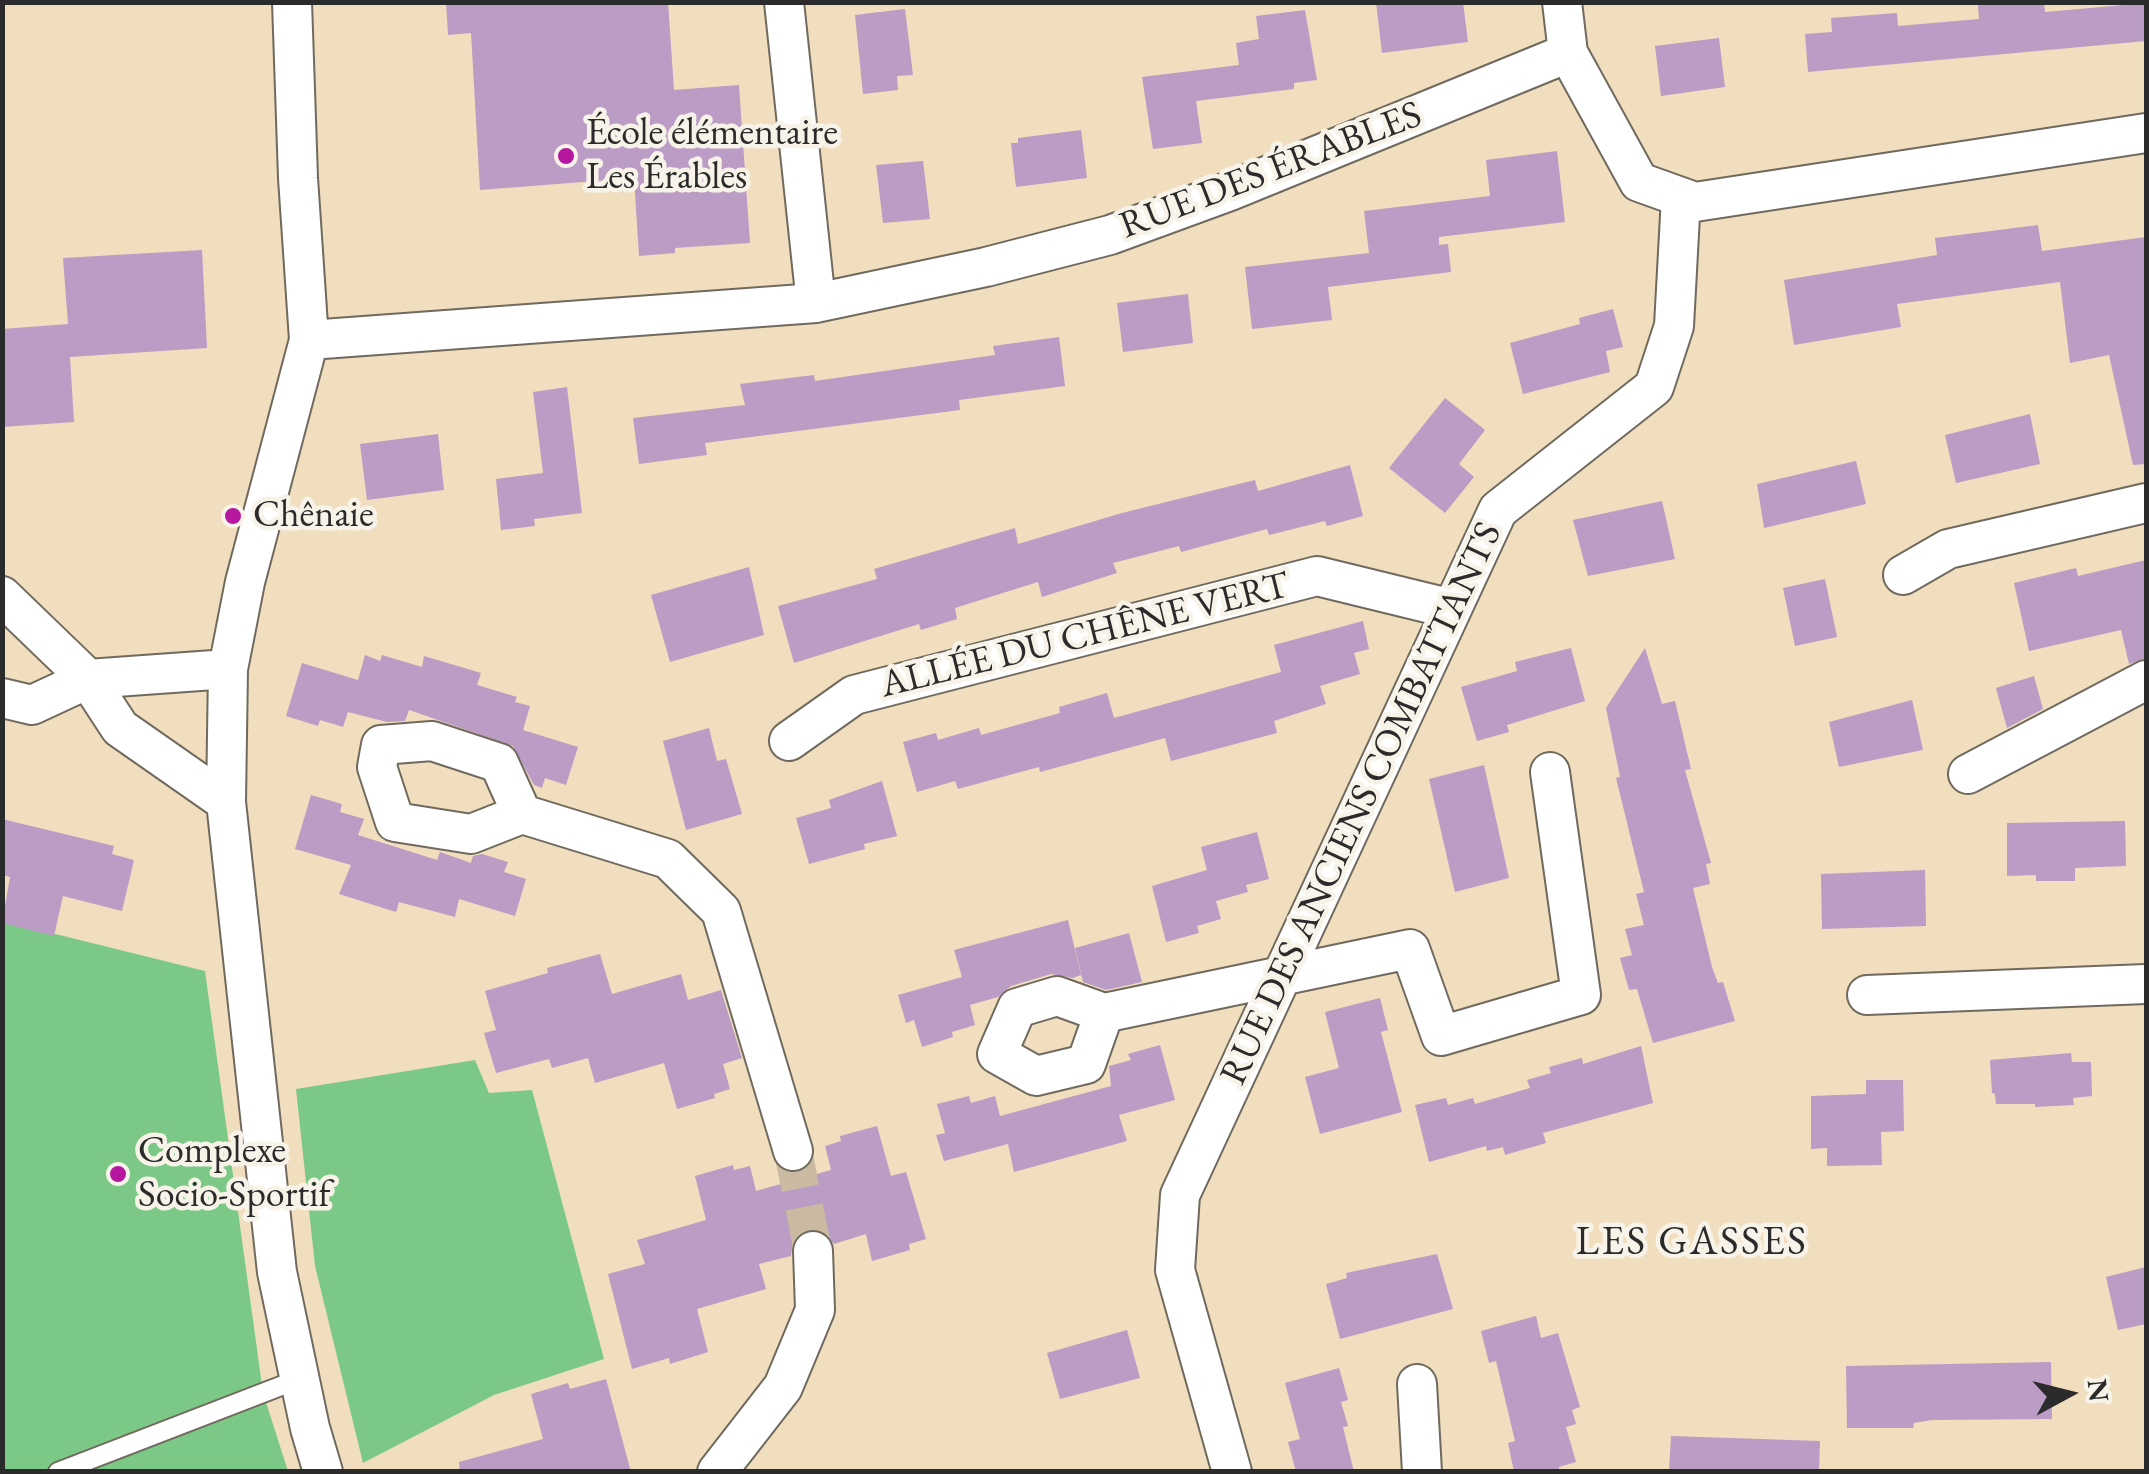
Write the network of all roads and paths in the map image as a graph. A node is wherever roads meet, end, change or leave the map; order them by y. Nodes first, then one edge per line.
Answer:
1 (292, 2) edge
2 (784, 2) edge
3 (1562, 2) edge
4 (1568, 53) junction
5 (2146, 132) edge
6 (1681, 197) junction
7 (816, 302) junction
8 (309, 340) junction
9 (2146, 503) edge
10 (1904, 575) dead end
11 (2, 596) edge
12 (1452, 609) junction
13 (228, 669) junction
14 (88, 678) junction
15 (2146, 680) edge
16 (2, 698) edge
17 (789, 741) dead end
18 (1550, 772) dead end
19 (1968, 774) dead end
20 (226, 802) junction
21 (522, 814) dead end
22 (1280, 978) junction
23 (2146, 984) edge
24 (1867, 994) dead end
25 (1104, 1013) dead end
26 (793, 1151) tunnel mouth
27 (814, 1251) tunnel mouth
28 (300, 1379) junction
29 (1417, 1384) dead end
30 (58, 1472) edge
31 (323, 1472) edge
32 (716, 1472) edge
33 (1232, 1472) edge
34 (1422, 1472) edge

1 - 8 street
2 - 7 street
3 - 4 street
4 - 6 street
4 - 7 street, RUE DES ÉRABLES
5 - 6 street
6 - 12 street, RUE DES ANCIENS COMBATTANTS
7 - 8 street, RUE DES ÉRABLES
8 - 13 street
9 - 10 street
11 - 14 street
12 - 17 street, ALLÉE DU CHÊNE VERT
12 - 22 street, RUE DES ANCIENS COMBATTANTS
13 - 14 street
13 - 20 street
14 - 16 street
14 - 20 street
15 - 19 street
18 - 22 street
20 - 28 street
21 - 26 street
22 - 25 street
22 - 33 street, RUE DES ANCIENS COMBATTANTS
23 - 24 street
27 - 32 street
28 - 30 lane
28 - 31 street
29 - 34 street

